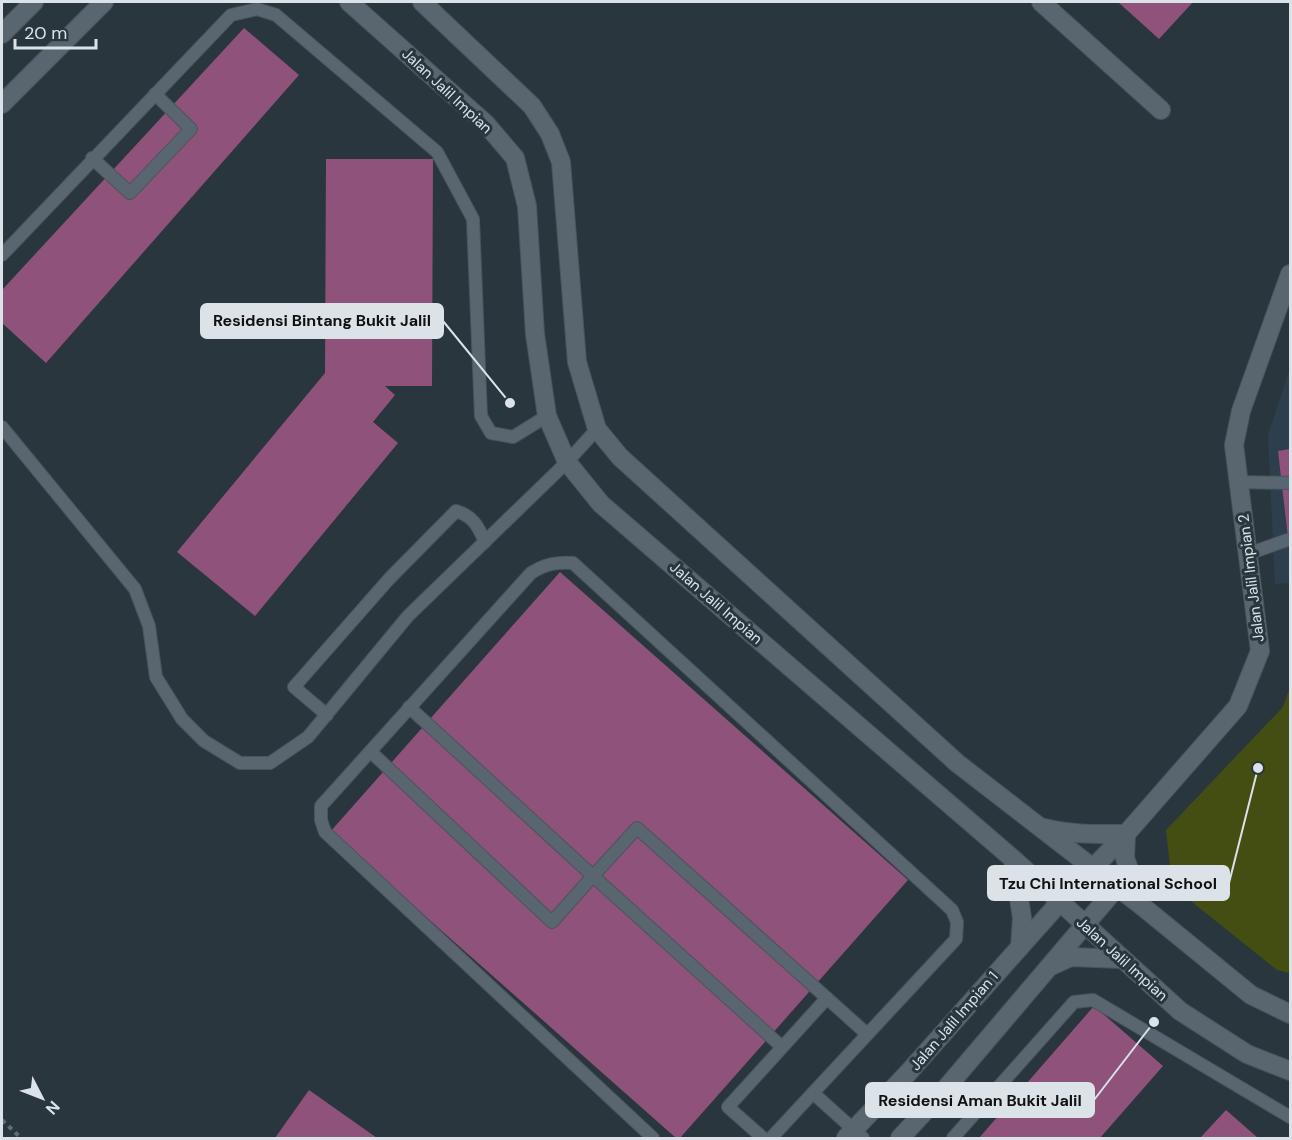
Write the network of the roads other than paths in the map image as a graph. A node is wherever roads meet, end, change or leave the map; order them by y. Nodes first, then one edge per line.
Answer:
1 (34, 2) edge
2 (104, 2) edge
3 (349, 2) edge
4 (423, 2) edge
5 (1041, 2) edge
6 (2, 34) edge
7 (155, 93) junction
8 (2, 104) edge
9 (1161, 110) dead end
10 (92, 159) junction
11 (2, 255) edge
12 (1290, 274) edge
13 (547, 416) junction
14 (2, 427) edge
15 (597, 429) junction
16 (567, 462) junction
17 (1239, 482) junction
18 (1290, 483) edge
19 (1290, 539) edge
20 (485, 542) junction
21 (1248, 554) junction
22 (409, 707) junction
23 (327, 715) junction
24 (371, 752) junction
25 (1040, 826) junction
26 (1126, 834) junction
27 (1013, 859) junction
28 (1093, 868) junction
29 (593, 876) junction
30 (1117, 887) junction
31 (1060, 902) junction
32 (1142, 906) junction
33 (1084, 924) junction
34 (1020, 946) junction
35 (1122, 959) junction
36 (1051, 966) junction
37 (827, 998) junction
38 (1290, 1014) edge
39 (867, 1034) junction
40 (782, 1047) junction
41 (1290, 1071) edge
42 (813, 1093) junction
43 (1290, 1117) edge
44 (854, 1136) edge
45 (653, 1138) edge
46 (763, 1138) edge
47 (771, 1138) edge
48 (900, 1138) edge
49 (953, 1138) edge

1 - 6 street
2 - 8 street
3 - 13 street, Jalan Jalil Impian
4 - 15 street
5 - 9 street
7 - 10 lane
7 - 10 lane
7 - 13 lane
10 - 11 lane
12 - 17 street, Jalan Jalil Impian 2
13 - 16 street, Jalan Jalil Impian
14 - 23 lane
15 - 16 lane
15 - 25 street
16 - 20 lane
16 - 27 street, Jalan Jalil Impian
17 - 18 lane
17 - 21 street, Jalan Jalil Impian 2
19 - 21 lane
20 - 23 lane
20 - 23 lane
21 - 26 street, Jalan Jalil Impian 2
22 - 24 lane
22 - 29 lane
22 - 39 lane
24 - 29 lane
24 - 45 lane
25 - 26 street
25 - 28 street
26 - 28 street, Jalan Jalil Impian 2
26 - 32 street
27 - 31 street, Jalan Jalil Impian
27 - 34 street
28 - 30 street
28 - 31 street, Jalan Jalil Impian 2
29 - 37 lane
29 - 40 lane
30 - 32 street
30 - 33 street
31 - 33 street, Jalan Jalil Impian
31 - 34 street, Jalan Jalil Impian 1
32 - 38 street
33 - 35 street, Jalan Jalil Impian
33 - 36 street
34 - 44 street, Jalan Jalil Impian 1
35 - 36 street
35 - 41 street, Jalan Jalil Impian
36 - 48 street
37 - 39 lane
37 - 40 lane
39 - 42 lane
40 - 46 lane
42 - 44 lane
42 - 47 lane
43 - 49 lane

